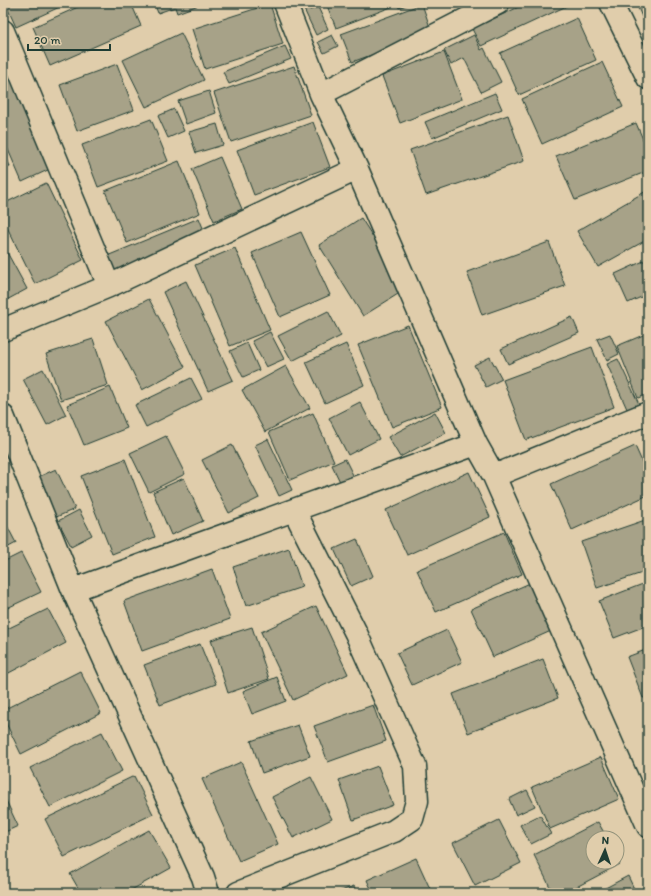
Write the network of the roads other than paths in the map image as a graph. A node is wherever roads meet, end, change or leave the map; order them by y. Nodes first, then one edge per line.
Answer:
1 (285, 3) edge
2 (498, 3) edge
3 (611, 3) edge
4 (3, 31) edge
5 (648, 78) edge
6 (321, 94) junction
7 (357, 169) junction
8 (109, 286) junction
9 (3, 330) edge
10 (648, 413) edge
11 (3, 416) edge
12 (476, 444) junction
13 (494, 476) junction
14 (294, 510) junction
15 (73, 590) junction
16 (648, 826) edge
17 (208, 893) edge
18 (238, 893) edge

1 - 6 street
2 - 6 street
3 - 5 street
4 - 8 street
6 - 7 street
7 - 8 street
7 - 12 street
8 - 9 street
10 - 13 street
11 - 15 street
12 - 13 street
12 - 14 street
13 - 16 street
14 - 15 street
14 - 18 street
15 - 17 street

